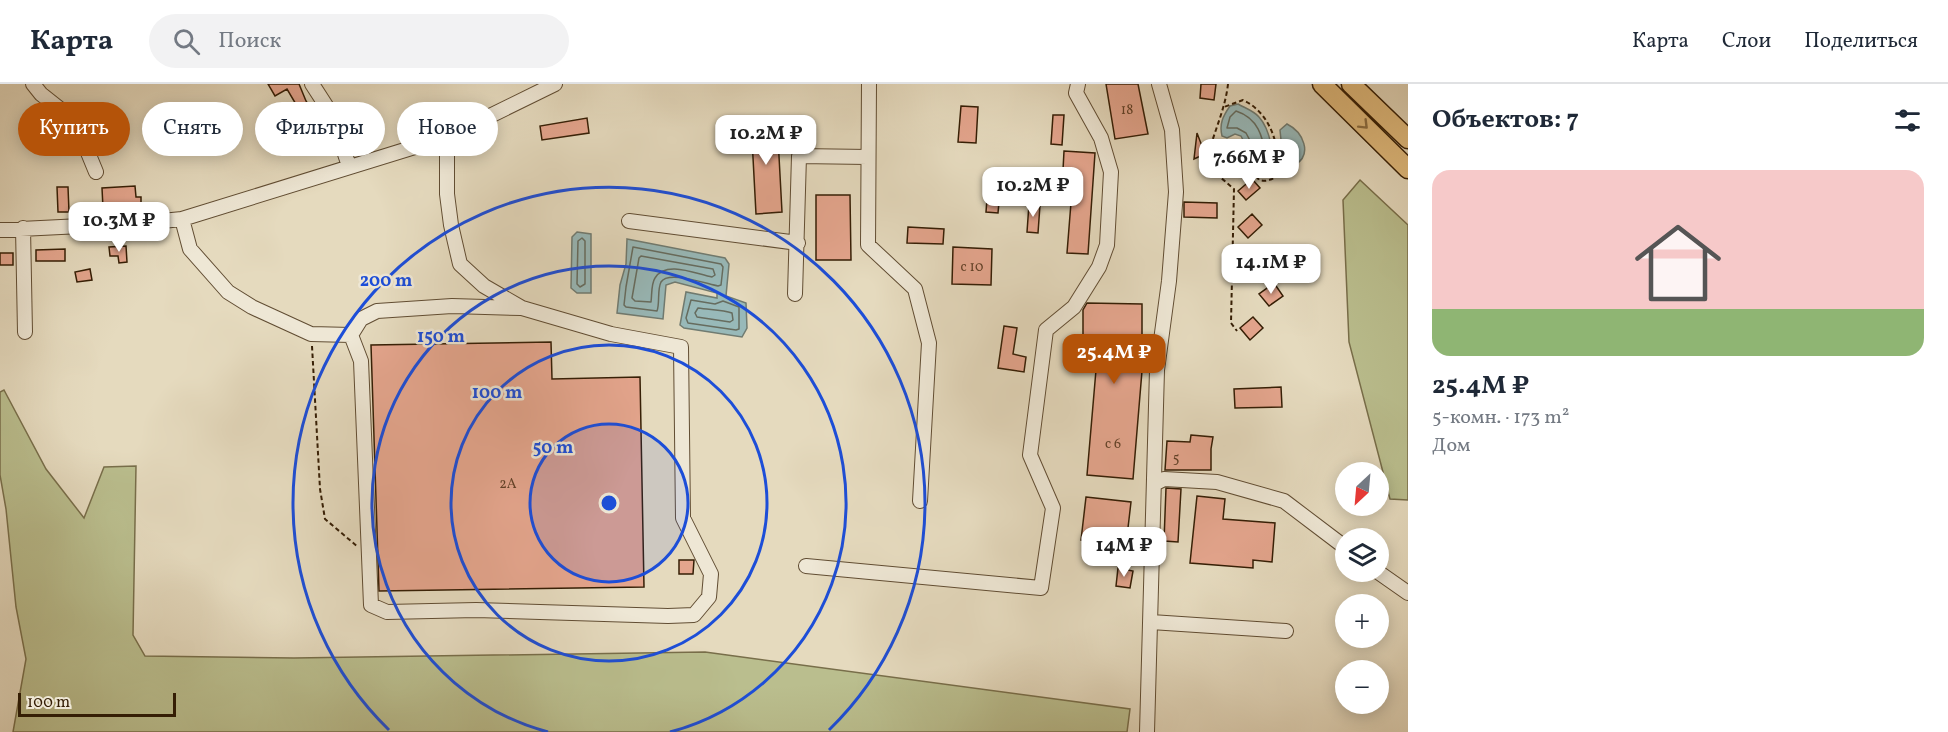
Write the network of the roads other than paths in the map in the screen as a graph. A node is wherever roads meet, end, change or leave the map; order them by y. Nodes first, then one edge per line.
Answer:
1 (33, 84) edge
2 (312, 84) edge
3 (555, 84) edge
4 (869, 84) edge
5 (1078, 84) edge
6 (1159, 84) edge
7 (1322, 84) edge
8 (1351, 84) edge
9 (498, 112) edge
10 (1408, 140) edge
11 (397, 152) edge
12 (447, 156) edge
13 (868, 157) junction
14 (349, 166) junction
15 (1408, 169) edge
16 (96, 172) dead end
17 (182, 219) junction
18 (629, 221) dead end
19 (23, 228) junction
20 (0, 230) edge
21 (798, 243) junction
22 (795, 294) dead end
23 (522, 308) junction
24 (26, 332) dead end
25 (351, 335) junction
26 (1154, 484) junction
27 (920, 501) dead end
28 (1335, 540) edge
29 (806, 566) dead end
30 (1389, 580) edge
31 (1408, 593) edge
32 (1151, 621) junction
33 (1286, 631) dead end
34 (1147, 732) edge

1 - 16 street
2 - 14 street
3 - 9 street
4 - 13 street
5 - 29 street
6 - 26 street
7 -> 15 highway
8 - 10 highway
11 - 14 street
12 - 23 street
13 - 21 street
13 - 27 street
14 - 17 street
17 - 19 street
17 - 25 street
18 - 21 street
19 - 20 street
19 - 24 street
21 - 22 street
23 - 25 street
23 - 25 street
26 - 28 street
26 - 32 street
30 - 31 street
32 - 33 street
32 - 34 street

